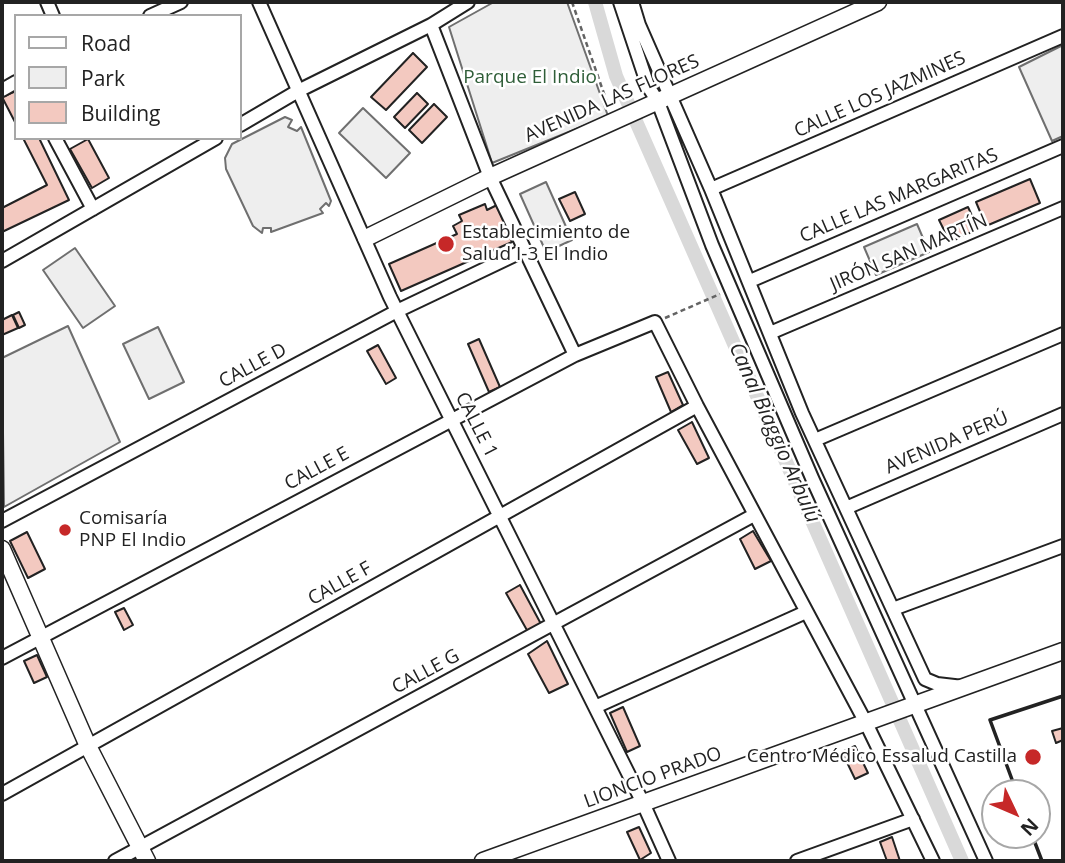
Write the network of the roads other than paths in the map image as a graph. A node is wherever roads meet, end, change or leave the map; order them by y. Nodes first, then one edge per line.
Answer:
1 (181, 2) edge
2 (259, 2) edge
3 (468, 2) edge
4 (620, 2) edge
5 (632, 2) edge
6 (878, 2) edge
7 (154, 14) edge
8 (431, 25) junction
9 (1063, 36) edge
10 (298, 91) junction
11 (659, 101) junction
12 (242, 124) edge
13 (56, 140) edge
14 (213, 140) edge
15 (1063, 146) edge
16 (490, 177) junction
17 (711, 189) junction
18 (1063, 208) edge
19 (93, 209) junction
20 (366, 238) junction
21 (525, 250) junction
22 (2, 261) edge
23 (750, 281) junction
24 (397, 311) junction
25 (771, 333) junction
26 (1063, 334) edge
27 (575, 355) junction
28 (697, 406) junction
29 (1063, 414) edge
30 (451, 419) junction
31 (815, 440) junction
32 (846, 508) junction
33 (754, 515) junction
34 (500, 517) junction
35 (2, 521) edge
36 (1063, 546) edge
37 (2, 549) edge
38 (893, 609) junction
39 (806, 612) junction
40 (554, 625) junction
41 (40, 638) junction
42 (1063, 651) edge
43 (2, 658) edge
44 (964, 687) junction
45 (595, 707) junction
46 (910, 707) junction
47 (870, 722) junction
48 (88, 746) junction
49 (2, 794) edge
50 (643, 803) junction
51 (913, 819) junction
52 (144, 854) edge
53 (115, 861) edge
54 (483, 861) edge
55 (669, 861) edge
56 (797, 861) edge
57 (933, 861) edge
58 (986, 861) edge

1 - 7 street
2 - 10 street, CALLE 1
3 - 8 street
4 - 11 street
5 - 11 street
6 - 11 street, AVENIDA LAS FLORES
8 - 10 street
8 - 16 street
9 - 17 street, CALLE LOS JAZMINES
10 - 12 street
10 - 20 street, CALLE 1
11 - 16 street, AVENIDA LAS FLORES
11 - 17 street
11 - 46 street
13 - 19 street
14 - 19 street
15 - 23 street, CALLE LAS MARGARITAS
16 - 20 street, AVENIDA LAS FLORES
16 - 21 street
17 - 23 street
18 - 25 street, JIRÓN SAN MARTÍN
19 - 22 street
20 - 24 street, CALLE 1
21 - 24 street, CALLE D
21 - 27 street
23 - 25 street
24 - 30 street, CALLE 1
24 - 35 street, CALLE D
25 - 31 street
26 - 31 street
27 - 28 street, CALLE E
27 - 30 street, CALLE E
28 - 33 street
28 - 34 street, CALLE F
29 - 32 street, AVENIDA PERÚ
30 - 34 street, CALLE 1
30 - 41 street, CALLE E
31 - 32 street
32 - 38 street
33 - 39 street
33 - 40 street, CALLE G
34 - 40 street, CALLE 1
34 - 48 street, CALLE F
36 - 38 street
37 - 41 street
38 - 44 street
39 - 45 street
39 - 47 street
40 - 45 street, CALLE 1
40 - 52 street, CALLE G
41 - 43 street, CALLE E
41 - 48 street
42 - 44 street, LIONCIO PRADO
44 - 46 street, LIONCIO PRADO
45 - 50 street, CALLE 1
46 - 47 street, LIONCIO PRADO
46 - 58 street
47 - 50 street, LIONCIO PRADO
47 - 51 street
48 - 49 street, CALLE F
48 - 52 street
50 - 54 street, LIONCIO PRADO
50 - 55 street, CALLE 1
51 - 56 street
51 - 57 street
52 - 53 street, CALLE G

